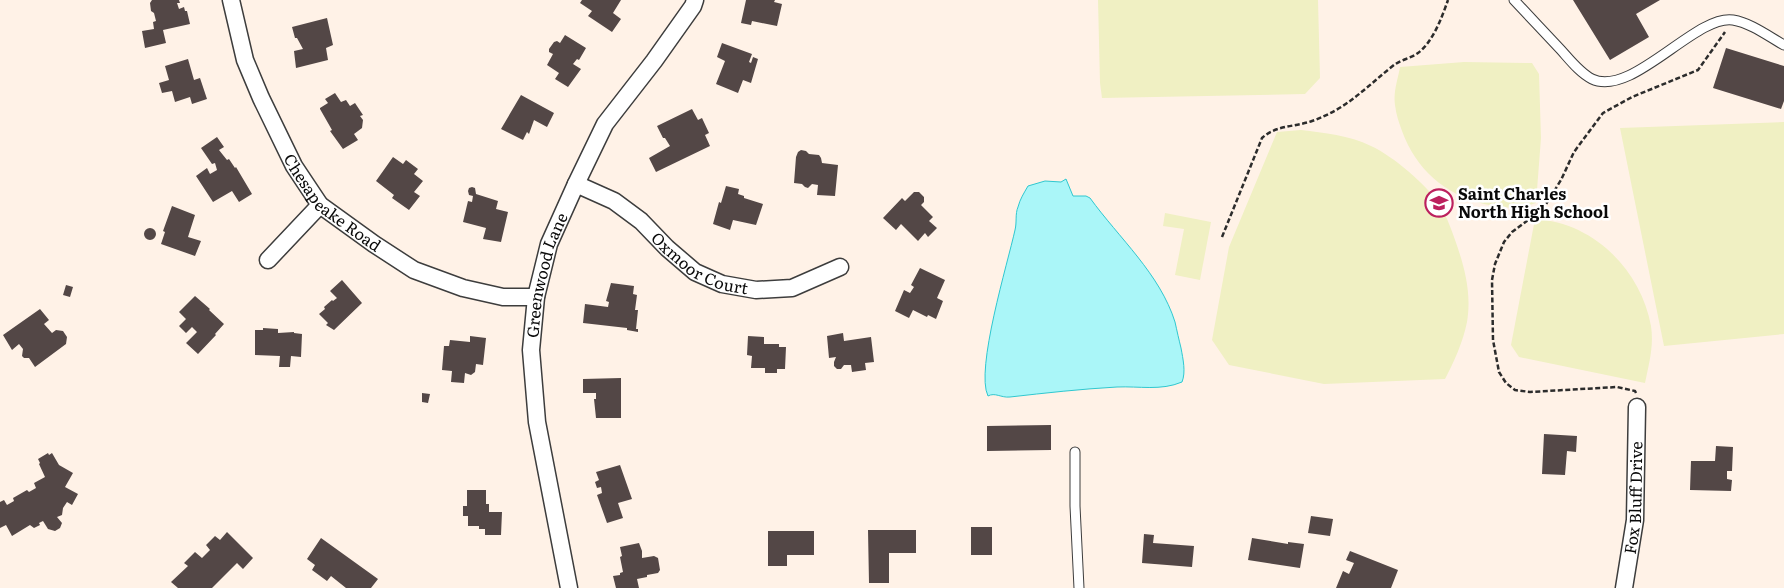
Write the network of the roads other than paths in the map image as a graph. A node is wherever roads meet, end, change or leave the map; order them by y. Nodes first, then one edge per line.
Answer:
1 (231, 0) edge
2 (695, 0) edge
3 (1514, 0) edge
4 (1784, 45) edge
5 (576, 184) junction
6 (320, 205) junction
7 (268, 260) dead end
8 (840, 267) dead end
9 (536, 297) junction
10 (1638, 407) road end
11 (1075, 452) dead end
12 (569, 588) edge
13 (1079, 588) edge
14 (1624, 588) edge

1 - 6 street, Chesapeake Road
2 - 5 street, Greenwood Lane
3 - 4 lane
5 - 8 street, Oxmoor Court
5 - 9 street, Greenwood Lane
6 - 7 street
6 - 9 street, Chesapeake Road
9 - 12 street, Greenwood Lane
10 - 14 street, Fox Bluff Drive
11 - 13 lane

